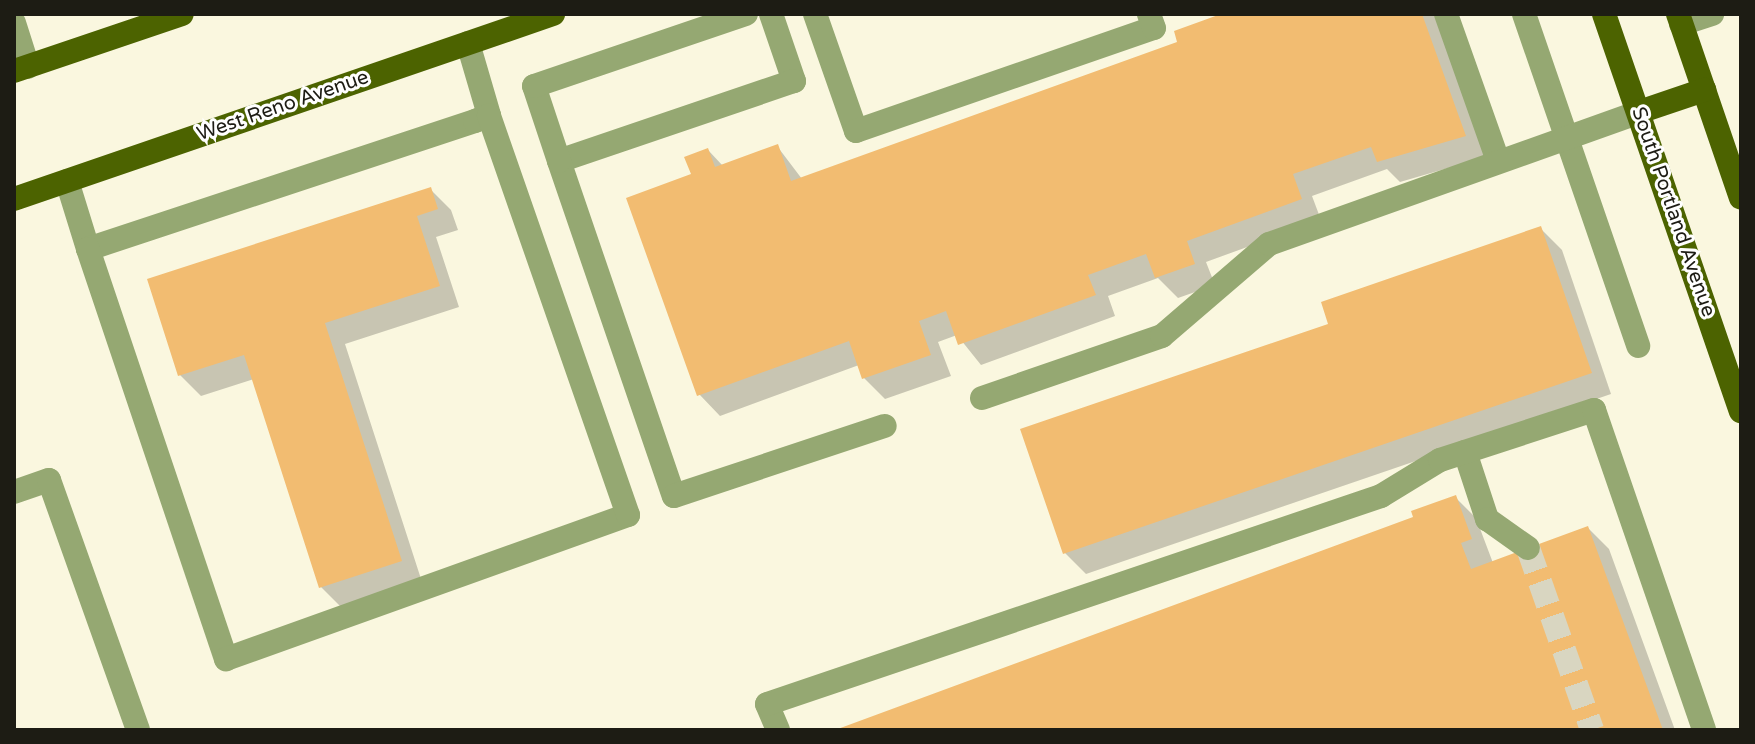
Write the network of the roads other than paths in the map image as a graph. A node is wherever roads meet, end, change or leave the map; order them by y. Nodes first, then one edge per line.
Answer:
1 (182, 14) edge
2 (553, 14) edge
3 (746, 14) edge
4 (771, 14) edge
5 (815, 14) edge
6 (1149, 14) edge
7 (1446, 14) edge
8 (1524, 14) edge
9 (1604, 14) edge
10 (1712, 14) edge
11 (1680, 19) edge
12 (14, 23) edge
13 (468, 43) junction
14 (21, 69) edge
15 (1704, 90) junction
16 (1639, 112) junction
17 (489, 115) junction
18 (1567, 137) junction
19 (559, 161) junction
20 (1498, 161) junction
21 (67, 181) junction
22 (1741, 198) edge
23 (14, 199) edge
24 (88, 249) junction
25 (1730, 344) edge
26 (1638, 346) dead end
27 (982, 398) dead end
28 (1741, 411) edge
29 (885, 426) dead end
30 (1465, 452) junction
31 (14, 492) edge
32 (1528, 548) tunnel mouth
33 (138, 730) edge
34 (778, 730) edge
35 (1704, 730) edge

1 - 14 main road
2 - 13 main road, West Reno Avenue
3 - 19 lane
4 - 19 lane
5 - 6 lane
7 - 20 lane
8 - 18 lane
9 - 16 main road, South Portland Avenue
10 - 11 lane
11 - 15 main road
12 - 14 lane
13 - 17 lane
13 - 21 main road, West Reno Avenue
15 - 16 main road
15 - 22 main road
16 - 18 lane
16 - 25 main road, South Portland Avenue
17 - 24 lane
17 - 24 lane
18 - 20 lane
18 - 26 lane
19 - 29 lane
20 - 27 lane
21 - 23 main road, West Reno Avenue
21 - 24 lane
25 - 28 main road, South Portland Avenue
30 - 32 lane
30 - 34 lane
30 - 35 lane
31 - 33 lane

